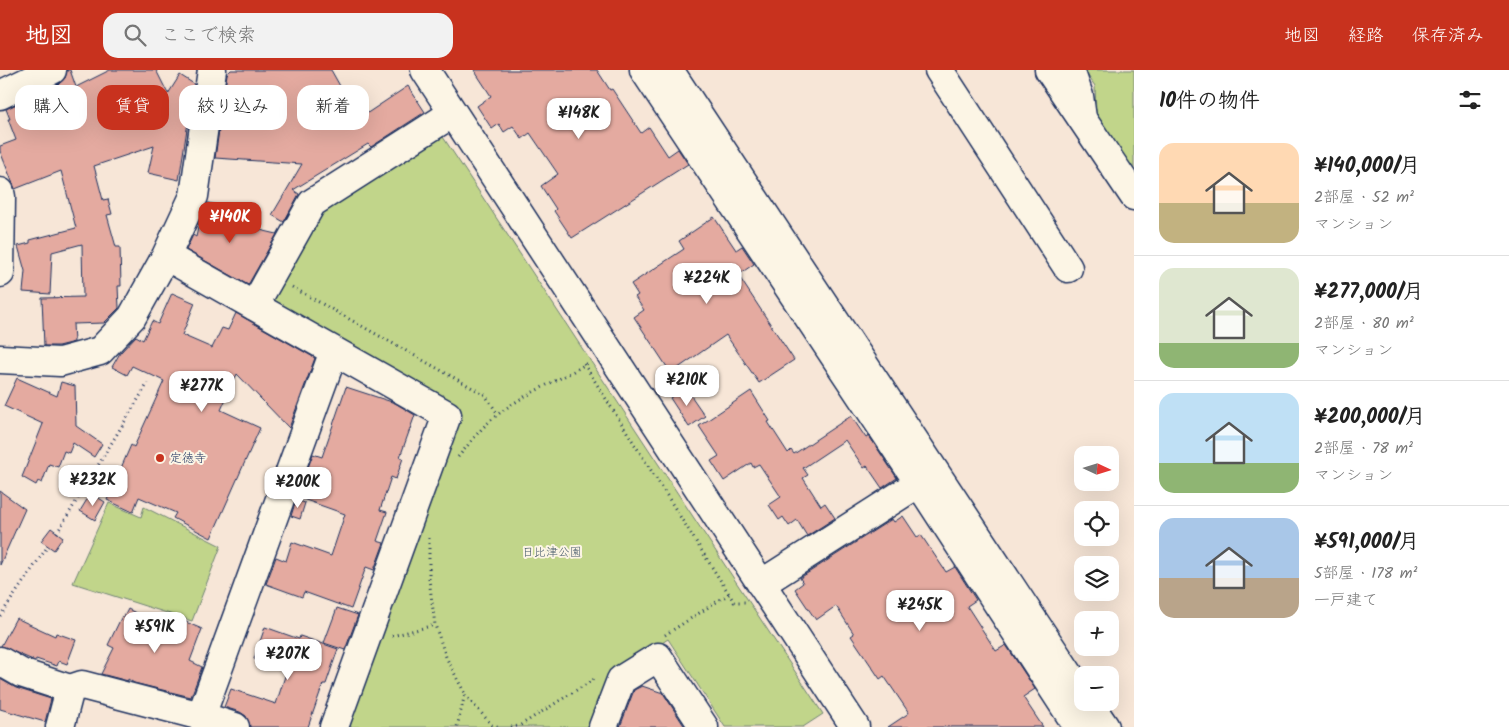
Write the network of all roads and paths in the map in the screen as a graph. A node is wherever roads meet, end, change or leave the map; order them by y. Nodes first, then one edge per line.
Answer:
1 (52, 70) edge
2 (212, 70) edge
3 (425, 70) edge
4 (644, 70) edge
5 (669, 70) edge
6 (939, 70) edge
7 (1038, 70) edge
8 (1049, 70) edge
9 (0, 95) edge
10 (1073, 95) edge
11 (453, 113) junction
12 (0, 192) edge
13 (1134, 196) edge
14 (166, 256) junction
15 (1068, 268) dead end
16 (0, 273) edge
17 (271, 275) junction
18 (254, 306) junction
19 (334, 351) junction
20 (593, 358) dead end
21 (0, 359) edge
22 (584, 364) junction
23 (148, 384) dead end
24 (498, 414) junction
25 (454, 466) dead end
26 (919, 483) junction
27 (431, 530) dead end
28 (57, 533) dead end
29 (48, 546) dead end
30 (761, 584) junction
31 (729, 594) dead end
32 (0, 616) edge
33 (435, 625) junction
34 (369, 629) junction
35 (0, 661) edge
36 (1074, 682) edge
37 (70, 689) junction
38 (465, 694) junction
39 (1094, 711) edge
40 (201, 716) junction
41 (846, 724) edge
42 (60, 727) edge
43 (235, 727) edge
44 (334, 727) edge
45 (457, 727) edge
46 (501, 727) edge
47 (603, 727) edge
48 (704, 727) edge
49 (1078, 727) edge
50 (1104, 727) edge

1 - 9 street
2 - 14 street
3 - 11 street
4 - 26 street
5 - 36 street
6 - 15 street
7 - 10 street
8 - 10 street
10 - 13 street
11 - 17 street
11 - 30 street
12 - 16 street
14 - 18 street
14 - 21 street
17 - 18 street
17 - 24 path
18 - 19 street
19 - 34 street
19 - 40 street
20 - 22 path
22 - 24 path
22 - 31 path
23 - 28 path
24 - 25 path
26 - 30 street
26 - 49 street
27 - 33 path
29 - 32 path
30 - 41 street
33 - 34 path
33 - 38 path
34 - 44 street
35 - 37 street
37 - 40 street
37 - 42 street
38 - 45 path
38 - 46 path
39 - 50 street
40 - 43 street
47 - 48 street

